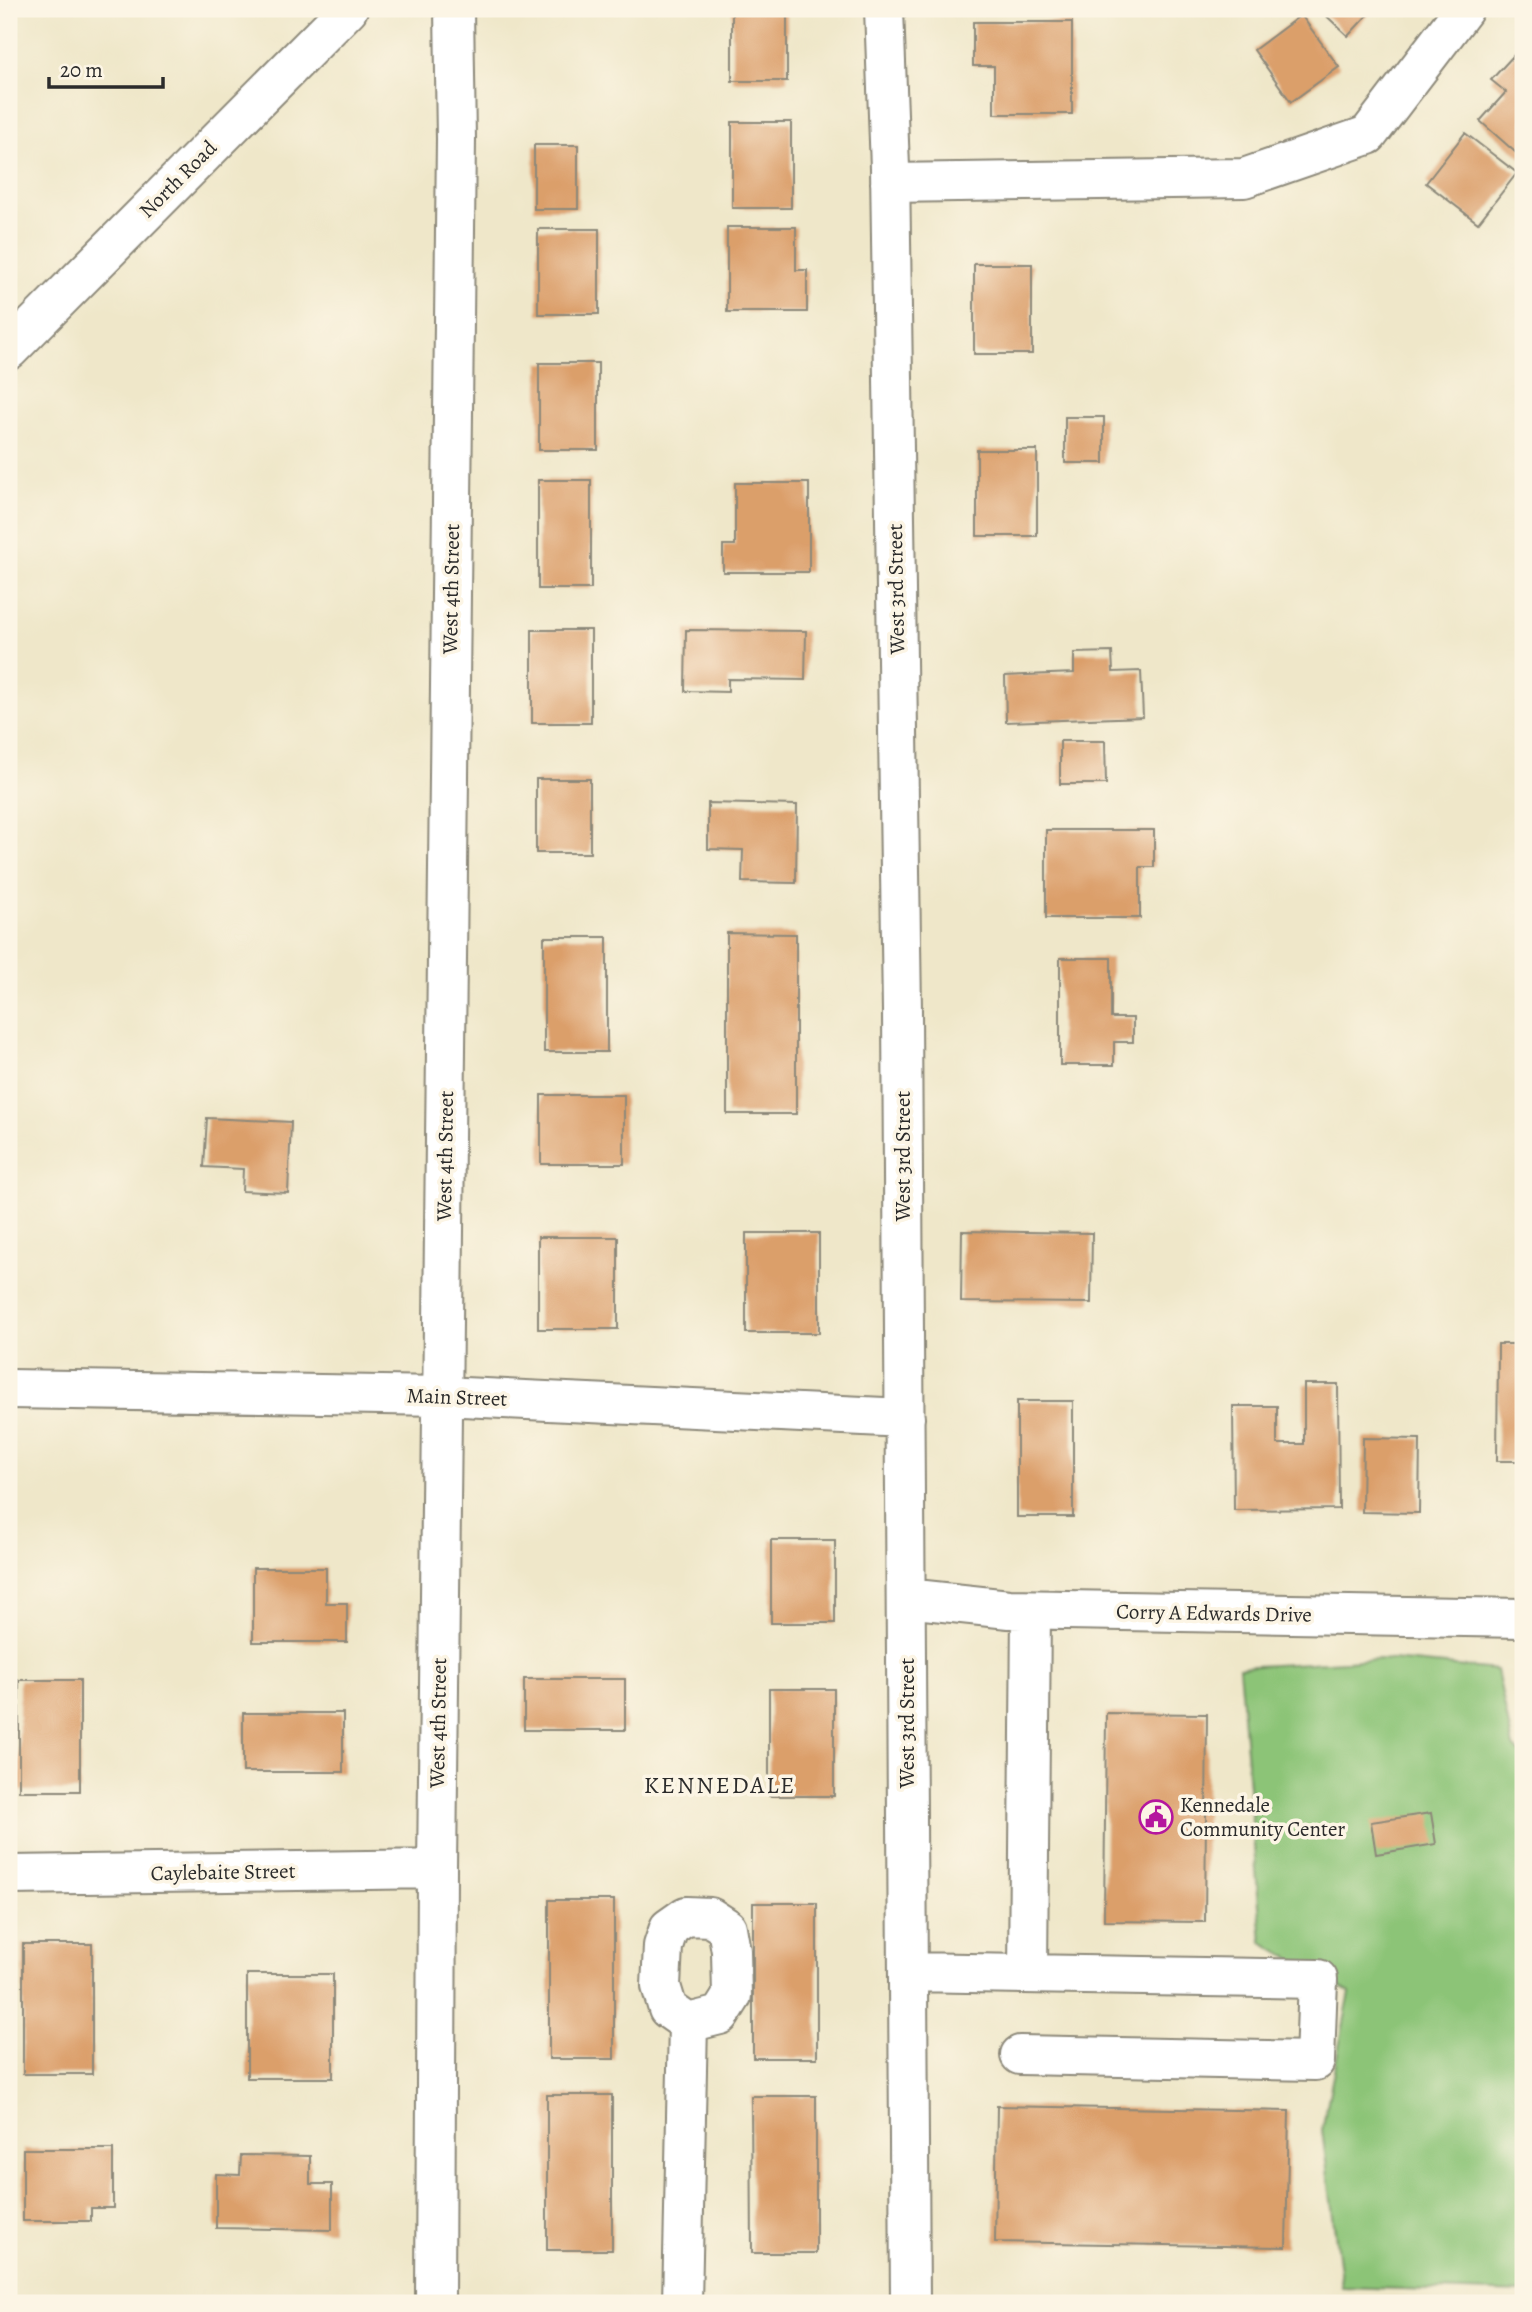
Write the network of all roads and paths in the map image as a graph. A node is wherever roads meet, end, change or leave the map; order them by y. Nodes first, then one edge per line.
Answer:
1 (348, 9) edge
2 (454, 9) edge
3 (884, 9) edge
4 (1464, 9) edge
5 (890, 183) junction
6 (9, 350) edge
7 (9, 1389) edge
8 (442, 1396) junction
9 (905, 1418) junction
10 (906, 1598) junction
11 (1031, 1610) junction
12 (1523, 1618) edge
13 (436, 1869) junction
14 (9, 1875) edge
15 (909, 1972) junction
16 (1028, 1974) junction
17 (688, 2023) dead end
18 (1020, 2055) dead end
19 (435, 2303) edge
20 (682, 2303) edge
21 (910, 2303) edge

1 - 6 street, North Road
2 - 8 street, West 4th Street
3 - 5 street, West 3rd Street
4 - 5 street
5 - 9 street, West 3rd Street
7 - 8 street, Main Street
8 - 9 street, Main Street
8 - 13 street, West 4th Street
9 - 10 street, West 3rd Street
10 - 11 street, Corry A Edwards Drive
10 - 15 street, West 3rd Street
11 - 12 street, Corry A Edwards Drive
11 - 16 street
13 - 14 street, Caylebaite Street
13 - 19 street, West 4th Street
15 - 16 street
15 - 21 street, West 3rd Street
16 - 18 street
17 - 20 street

